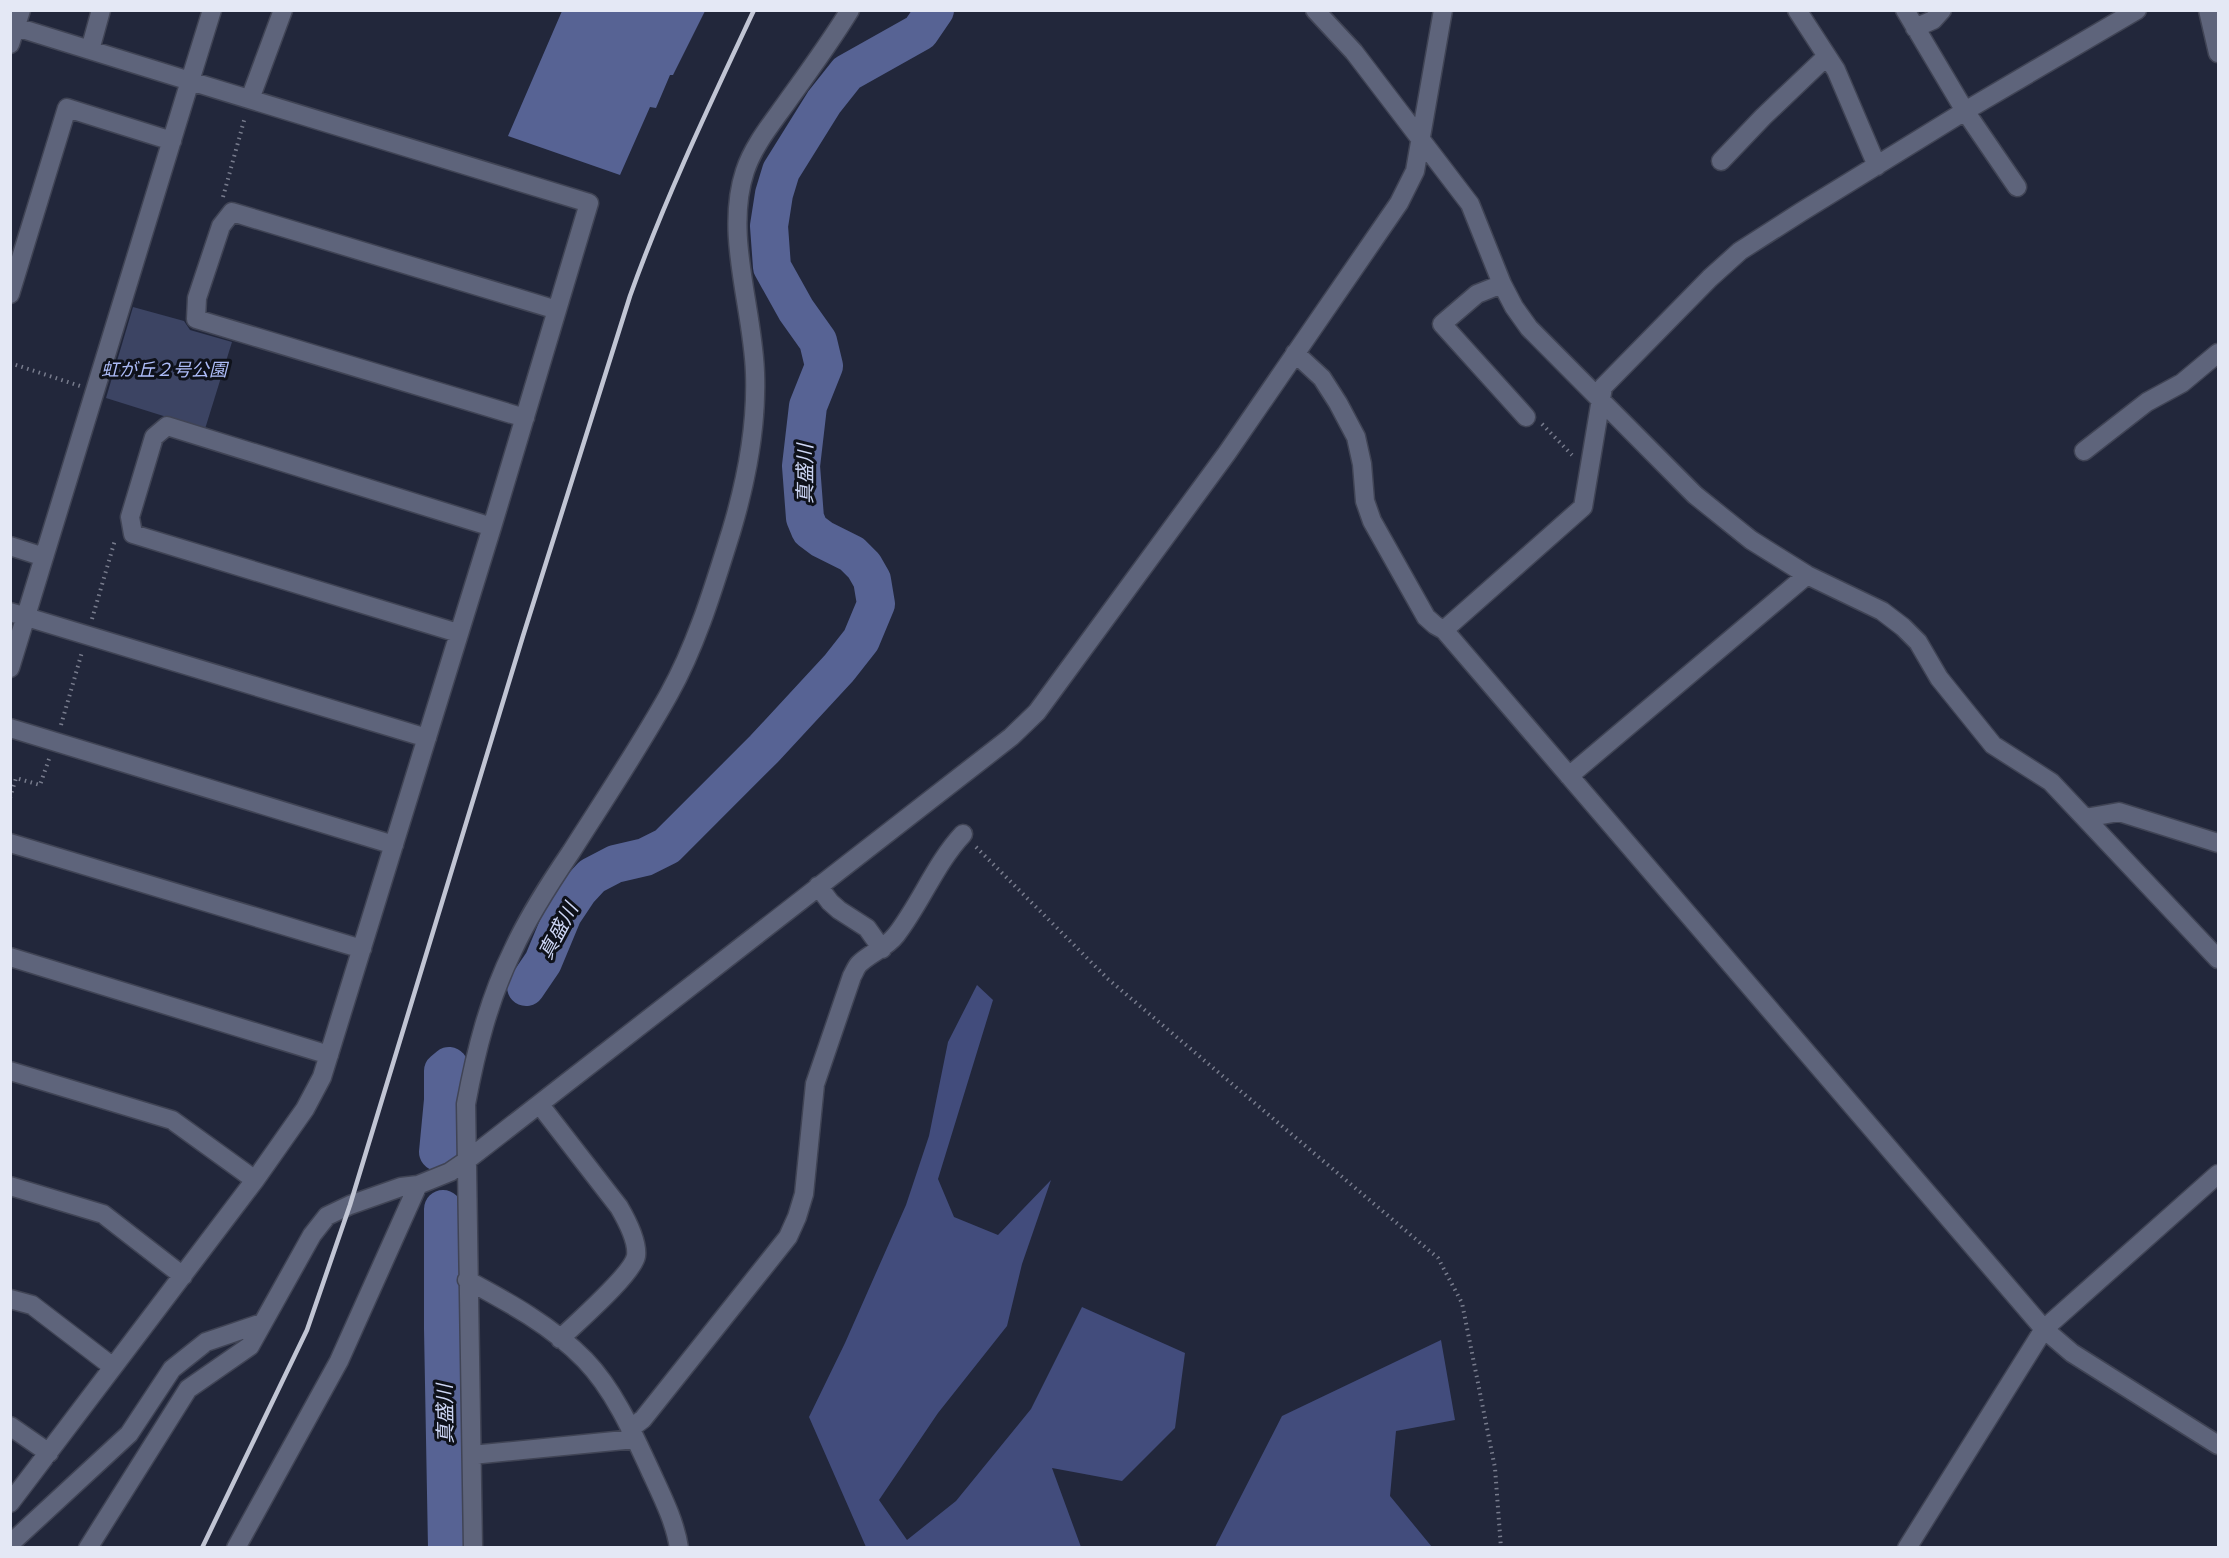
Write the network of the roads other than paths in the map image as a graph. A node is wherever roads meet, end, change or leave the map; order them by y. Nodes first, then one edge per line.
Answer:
1 (101, 10) edge
2 (212, 10) edge
3 (283, 10) edge
4 (850, 10) edge
5 (1315, 10) edge
6 (1443, 10) edge
7 (1797, 10) edge
8 (1905, 10) edge
9 (1942, 10) edge
10 (2137, 10) edge
11 (2208, 10) edge
12 (16, 27) edge
13 (1915, 28) junction
14 (90, 50) junction
15 (2218, 53) edge
16 (1827, 56) junction
17 (190, 81) junction
18 (250, 99) junction
19 (1965, 111) junction
20 (1421, 138) junction
21 (172, 141) junction
22 (1721, 161) dead end
23 (1877, 166) junction
24 (2017, 187) dead end
25 (1502, 284) junction
26 (10, 294) edge
27 (557, 310) junction
28 (1295, 353) junction
29 (2218, 353) edge
30 (1601, 402) junction
31 (1526, 417) road end
32 (525, 418) junction
33 (2084, 451) dead end
34 (492, 527) junction
35 (10, 546) edge
36 (44, 557) junction
37 (1807, 575) junction
38 (18, 614) edge
39 (1444, 630) junction
40 (458, 633) junction
41 (10, 668) edge
42 (10, 728) edge
43 (427, 738) junction
44 (1569, 776) junction
45 (2085, 818) junction
46 (963, 834) road end
47 (10, 843) edge
48 (2218, 843) edge
49 (394, 845) junction
50 (818, 886) junction
51 (882, 949) junction
52 (362, 950) junction
53 (10, 957) edge
54 (2218, 959) edge
55 (329, 1055) junction
56 (10, 1071) edge
57 (540, 1105) junction
58 (466, 1161) junction
59 (2218, 1174) edge
60 (255, 1180) junction
61 (418, 1185) junction
62 (10, 1186) edge
63 (183, 1276) junction
64 (467, 1280) junction
65 (10, 1299) edge
66 (262, 1323) junction
67 (2044, 1329) junction
68 (560, 1339) junction
69 (113, 1367) junction
70 (10, 1426) edge
71 (632, 1434) junction
72 (2218, 1445) edge
73 (48, 1453) junction
74 (472, 1455) junction
75 (10, 1503) edge
76 (10, 1544) edge
77 (87, 1548) edge
78 (236, 1548) edge
79 (473, 1548) edge
80 (678, 1548) edge
81 (1907, 1548) edge

1 - 14 street
2 - 17 street
3 - 18 street
4 - 58 street
5 - 20 street
6 - 20 street
7 - 16 street
8 - 13 street
9 - 13 street
10 - 19 street
11 - 15 street
12 - 14 street
13 - 19 street
14 - 17 street
16 - 22 street
16 - 23 street
17 - 18 street
17 - 21 street
18 - 27 street
19 - 23 street
19 - 24 street
20 - 25 street
20 - 28 street
21 - 26 street
21 - 36 street
23 - 30 street
25 - 30 street
25 - 31 street
27 - 32 street
27 - 32 street
28 - 39 street
28 - 50 street
29 - 33 street
30 - 37 street
30 - 39 street
32 - 34 street
34 - 40 street
34 - 40 street
35 - 36 street
36 - 38 street
37 - 44 street
37 - 45 street
38 - 41 street
38 - 43 street
39 - 44 street
40 - 43 street
42 - 49 street
43 - 49 street
44 - 67 street
45 - 48 street
45 - 54 street
46 - 51 street
47 - 52 street
49 - 52 street
50 - 51 street
50 - 57 street
51 - 71 street
52 - 55 street
53 - 55 street
55 - 60 street
56 - 60 street
57 - 58 street
57 - 68 street
58 - 61 street
58 - 64 street
59 - 67 street
60 - 63 street
61 - 66 street
61 - 78 street
62 - 63 street
63 - 69 street
64 - 68 street
64 - 74 street
65 - 69 street
66 - 76 street
66 - 77 street
67 - 72 street
67 - 81 street
68 - 71 street
69 - 73 street
70 - 73 street
71 - 74 street
71 - 80 street
73 - 75 street
74 - 79 street

